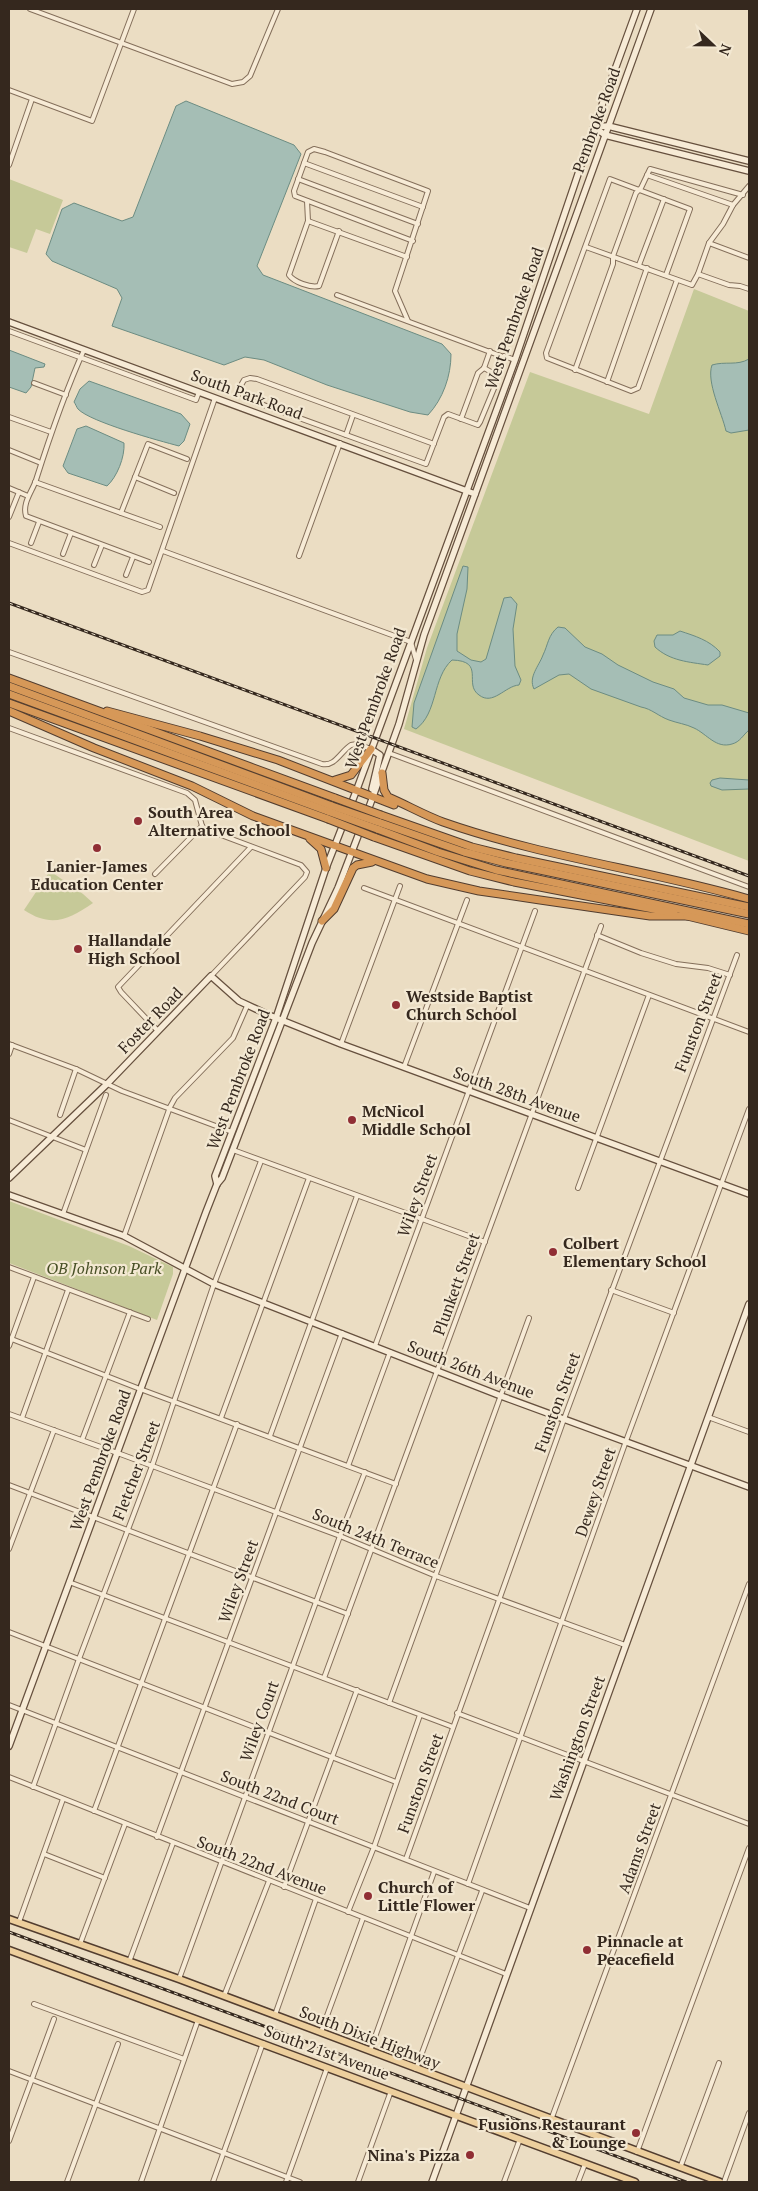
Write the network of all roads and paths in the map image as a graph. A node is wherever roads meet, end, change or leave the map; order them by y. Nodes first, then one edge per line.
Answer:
1 (30, 9) edge
2 (134, 9) edge
3 (278, 9) edge
4 (637, 9) edge
5 (651, 9) edge
6 (122, 42) junction
7 (9, 90) edge
8 (32, 99) junction
9 (608, 126) junction
10 (594, 127) junction
11 (605, 135) junction
12 (749, 161) edge
13 (304, 163) junction
14 (9, 165) edge
15 (749, 171) edge
16 (647, 175) junction
17 (298, 179) junction
18 (749, 186) edge
19 (638, 190) junction
20 (743, 195) junction
21 (664, 199) junction
22 (307, 201) junction
23 (733, 205) junction
24 (423, 208) junction
25 (308, 221) junction
26 (562, 221) joint
27 (418, 224) junction
28 (339, 231) junction
29 (567, 240) joint
30 (413, 241) junction
31 (709, 243) junction
32 (586, 247) junction
33 (613, 256) junction
34 (406, 257) junction
35 (749, 258) edge
36 (639, 265) junction
37 (647, 268) junction
38 (698, 274) junction
39 (666, 275) junction
40 (677, 280) junction
41 (749, 289) edge
42 (337, 295) dead end
43 (534, 301) junction
44 (408, 321) junction
45 (538, 321) junction
46 (9, 322) edge
47 (9, 331) edge
48 (84, 350) junction
49 (490, 351) junction
50 (81, 358) junction
51 (515, 360) junction
52 (484, 368) junction
53 (575, 370) junction
54 (516, 382) junction
55 (607, 382) junction
56 (34, 383) dead end
57 (199, 392) junction
58 (66, 395) junction
59 (215, 398) junction
60 (353, 415) junction
61 (9, 417) edge
62 (460, 419) junction
63 (51, 432) junction
64 (346, 435) junction
65 (340, 443) junction
66 (434, 444) junction
67 (9, 450) edge
68 (187, 459) dead end
69 (41, 463) junction
70 (135, 477) junction
71 (35, 482) junction
72 (9, 488) edge
73 (467, 491) junction
74 (19, 492) junction
75 (174, 493) dead end
76 (475, 494) junction
77 (28, 496) junction
78 (121, 513) junction
79 (9, 517) edge
80 (39, 522) junction
81 (160, 527) dead end
82 (71, 533) junction
83 (9, 543) edge
84 (32, 543) dead end
85 (102, 545) junction
86 (163, 551) junction
87 (63, 554) dead end
88 (299, 556) dead end
89 (133, 557) junction
90 (149, 562) dead end
91 (94, 565) dead end
92 (126, 575) dead end
93 (411, 642) junction
94 (9, 652) edge
95 (416, 660) junction
96 (9, 678) edge
97 (9, 686) edge
98 (9, 694) edge
99 (9, 702) edge
100 (85, 706) junction
101 (9, 711) edge
102 (9, 728) edge
103 (371, 749) junction
104 (389, 753) junction
105 (382, 773) junction
106 (333, 780) junction
107 (357, 789) junction
108 (373, 796) junction
109 (415, 810) junction
110 (330, 812) junction
111 (202, 826) junction
112 (378, 826) junction
113 (308, 837) junction
114 (334, 846) junction
115 (251, 847) junction
116 (352, 853) junction
117 (374, 862) junction
118 (326, 868) junction
119 (156, 874) dead end
120 (400, 886) dead end
121 (749, 887) edge
122 (364, 888) dead end
123 (749, 899) edge
124 (394, 900) junction
125 (467, 900) dead end
126 (749, 907) edge
127 (535, 911) dead end
128 (749, 914) edge
129 (689, 916) junction
130 (322, 921) junction
131 (458, 924) junction
132 (749, 924) edge
133 (601, 926) dead end
134 (749, 931) edge
135 (597, 936) junction
136 (522, 947) junction
137 (737, 955) dead end
138 (585, 971) junction
139 (730, 974) junction
140 (211, 976) junction
141 (649, 995) junction
142 (247, 1006) junction
143 (713, 1018) junction
144 (279, 1019) junction
145 (158, 1031) junction
146 (749, 1032) edge
147 (341, 1044) junction
148 (10, 1045) edge
149 (9, 1054) edge
150 (404, 1067) junction
151 (76, 1069) junction
152 (107, 1084) junction
153 (469, 1091) junction
154 (106, 1095) dead end
155 (170, 1107) junction
156 (749, 1109) edge
157 (532, 1115) junction
158 (60, 1116) dead end
159 (9, 1120) edge
160 (233, 1132) junction
161 (51, 1136) junction
162 (596, 1138) junction
163 (86, 1150) junction
164 (233, 1150) junction
165 (261, 1161) junction
166 (659, 1161) junction
167 (9, 1178) edge
168 (309, 1178) junction
169 (217, 1184) junction
170 (722, 1184) junction
171 (578, 1188) dead end
172 (749, 1194) edge
173 (9, 1195) edge
174 (356, 1196) junction
175 (63, 1214) junction
176 (422, 1219) junction
177 (124, 1236) junction
178 (485, 1242) junction
179 (9, 1268) edge
180 (186, 1268) junction
181 (34, 1277) junction
182 (214, 1284) junction
183 (68, 1290) junction
184 (611, 1290) junction
185 (263, 1303) junction
186 (749, 1304) edge
187 (130, 1312) junction
188 (674, 1313) junction
189 (148, 1318) dead end
190 (529, 1318) dead end
191 (310, 1321) junction
192 (342, 1333) junction
193 (10, 1338) edge
194 (9, 1346) edge
195 (375, 1346) junction
196 (45, 1352) junction
197 (390, 1352) junction
198 (438, 1372) junction
199 (107, 1375) junction
200 (140, 1389) junction
201 (501, 1396) junction
202 (174, 1402) junction
203 (9, 1414) edge
204 (708, 1417) junction
205 (22, 1418) junction
206 (221, 1418) junction
207 (564, 1419) junction
208 (237, 1424) junction
209 (54, 1430) junction
210 (749, 1432) edge
211 (270, 1436) junction
212 (82, 1440) junction
213 (626, 1442) junction
214 (300, 1448) junction
215 (118, 1453) junction
216 (152, 1466) junction
217 (348, 1466) junction
218 (691, 1466) junction
219 (365, 1472) junction
220 (396, 1484) junction
221 (9, 1486) edge
222 (749, 1487) edge
223 (213, 1489) junction
224 (30, 1493) junction
225 (276, 1513) junction
226 (94, 1517) junction
227 (127, 1530) junction
228 (340, 1536) junction
229 (9, 1549) edge
230 (373, 1550) junction
231 (190, 1554) junction
232 (436, 1576) junction
233 (253, 1578) junction
234 (70, 1582) junction
235 (749, 1584) edge
236 (104, 1594) junction
237 (499, 1597) junction
238 (316, 1602) junction
239 (348, 1614) junction
240 (166, 1618) junction
241 (563, 1622) junction
242 (9, 1632) edge
243 (229, 1642) junction
244 (625, 1645) junction
245 (45, 1647) junction
246 (79, 1659) junction
247 (293, 1667) junction
248 (324, 1678) junction
249 (142, 1683) junction
250 (356, 1690) junction
251 (389, 1703) junction
252 (9, 1704) edge
253 (204, 1707) junction
254 (22, 1710) junction
255 (457, 1713) junction
256 (420, 1715) junction
257 (57, 1723) junction
258 (453, 1727) junction
259 (269, 1732) junction
260 (520, 1738) junction
261 (9, 1746) edge
262 (118, 1747) junction
263 (332, 1757) junction
264 (582, 1762) junction
265 (182, 1772) junction
266 (9, 1777) edge
267 (396, 1782) junction
268 (33, 1787) junction
269 (245, 1796) junction
270 (671, 1796) junction
271 (64, 1799) junction
272 (94, 1811) junction
273 (309, 1822) junction
274 (124, 1824) junction
275 (749, 1824) edge
276 (158, 1837) junction
277 (173, 1843) junction
278 (374, 1847) junction
279 (749, 1848) edge
280 (44, 1854) junction
281 (406, 1860) junction
282 (221, 1863) junction
283 (434, 1872) junction
284 (105, 1878) junction
285 (269, 1881) junction
286 (468, 1884) junction
287 (284, 1887) junction
288 (482, 1891) junction
289 (316, 1899) junction
290 (530, 1908) junction
291 (348, 1912) junction
292 (363, 1918) junction
293 (9, 1919) edge
294 (19, 1922) junction
295 (410, 1937) junction
296 (80, 1944) junction
297 (9, 1950) edge
298 (458, 1955) junction
299 (130, 1962) junction
300 (506, 1974) junction
301 (179, 1979) junction
302 (224, 1996) junction
303 (34, 2004) dead end
304 (275, 2015) junction
305 (54, 2019) dead end
306 (198, 2020) junction
307 (321, 2032) junction
308 (262, 2043) junction
309 (118, 2044) dead end
310 (370, 2051) junction
311 (184, 2059) junction
312 (719, 2063) dead end
313 (327, 2068) junction
314 (416, 2069) junction
315 (9, 2071) edge
316 (32, 2080) junction
317 (465, 2088) junction
318 (391, 2091) junction
319 (95, 2104) junction
320 (749, 2113) edge
321 (456, 2115) junction
322 (551, 2120) junction
323 (160, 2128) junction
324 (520, 2139) junction
325 (9, 2142) edge
326 (224, 2152) junction
327 (637, 2152) junction
328 (585, 2164) junction
329 (680, 2168) junction
330 (287, 2180) edge
331 (67, 2182) edge
332 (140, 2182) edge
333 (213, 2182) edge
334 (300, 2182) edge
335 (358, 2182) edge
336 (432, 2182) edge
337 (504, 2182) edge
338 (578, 2182) edge
339 (635, 2182) edge
340 (720, 2182) edge
341 (724, 2182) edge

1 - 6 street
2 - 6 street
3 - 6 street
4 - 10 street, Pembroke Road
5 - 9 street, Pembroke Road
6 - 8 street
7 - 8 street
8 - 14 street
9 - 10 street
9 - 11 street, Pembroke Road
9 - 12 street
10 - 11 street
10 - 26 street, Pembroke Road
11 - 15 street
11 - 29 street, Pembroke Road
13 - 17 street
13 - 24 street
13 - 24 street
16 - 19 street
16 - 20 street
16 - 23 street
17 - 22 street
17 - 27 street
18 - 20 street
19 - 21 street
19 - 32 street
19 - 33 street
20 - 23 street
21 - 36 street
21 - 39 street
22 - 25 street
22 - 30 street
23 - 31 street
24 - 27 street
25 - 28 street
25 - 28 street
26 - 43 street, West Pembroke Road
27 - 30 street
28 - 34 street
29 - 45 street, West Pembroke Road
30 - 34 street
31 - 35 street
31 - 38 street
32 - 33 street
32 - 53 street
33 - 36 street
33 - 53 street
34 - 44 street
36 - 37 street
37 - 39 street
37 - 55 street
38 - 40 street
38 - 41 street
39 - 40 street
40 - 55 street
42 - 44 street
43 - 45 street
43 - 51 street, West Pembroke Road
44 - 49 street
45 - 54 street, West Pembroke Road
46 - 48 street, South Park Road
47 - 50 street
48 - 50 street
48 - 57 street, South Park Road
49 - 51 street
49 - 52 street
50 - 57 street
50 - 58 street
51 - 54 street
51 - 73 street, West Pembroke Road
52 - 62 street
52 - 62 street
53 - 55 street
54 - 76 street, West Pembroke Road
56 - 58 street
57 - 59 street, South Park Road
58 - 63 street
59 - 65 street, South Park Road
59 - 86 street
60 - 64 street
60 - 64 street
60 - 66 street
61 - 63 street
62 - 66 street
63 - 69 street
64 - 66 street
65 - 73 street, South Park Road
65 - 88 street
67 - 69 street
68 - 70 street
69 - 71 street
70 - 75 street
70 - 78 street
71 - 77 street
71 - 78 street
72 - 74 street
73 - 76 street, South Park Road
73 - 93 street, West Pembroke Road
74 - 77 street
74 - 79 street
76 - 95 street, West Pembroke Road
77 - 80 street
78 - 81 street
80 - 82 street
80 - 84 street
82 - 85 street
82 - 87 street
83 - 86 street
85 - 89 street
85 - 91 street
86 - 93 street
89 - 90 street
89 - 92 street
93 - 95 street
93 - 103 street, West Pembroke Road
94 - 103 street
95 - 104 street, West Pembroke Road
96 - 100 highway
97 - 110 highway
98 - 110 highway
99 - 110 highway
100 - 106 highway
100 - 112 highway, bridge
101 - 113 highway
102 - 111 street
103 - 106 highway
103 - 107 street, West Pembroke Road
103 - 108 street
104 - 105 street, West Pembroke Road
104 - 121 street
105 - 108 street, West Pembroke Road
105 - 109 highway
106 - 107 highway
107 - 108 highway
107 - 114 street, West Pembroke Road
108 - 109 highway
108 - 116 street, West Pembroke Road
109 - 123 highway
110 - 112 highway, bridge
110 - 112 highway, bridge
111 - 115 street
111 - 119 street
112 - 126 highway
112 - 128 highway
112 - 129 highway
112 - 132 highway
113 - 114 highway
113 - 118 highway
114 - 116 highway
114 - 118 street, West Pembroke Road
115 - 140 street, Foster Road
115 - 145 street
116 - 117 highway
116 - 130 street, West Pembroke Road
117 - 129 highway
117 - 130 highway
118 - 144 street, West Pembroke Road
120 - 124 street
122 - 124 street
124 - 131 street
124 - 147 street
125 - 131 street
127 - 136 street, Wiley Street
129 - 134 highway
130 - 144 street, West Pembroke Road
131 - 136 street
131 - 150 street
133 - 135 street, Plunkett Street
135 - 138 street, Plunkett Street
135 - 139 street
136 - 138 street
136 - 153 street, Wiley Street
137 - 139 street, Funston Street
138 - 141 street
138 - 157 street, Plunkett Street
139 - 143 street, Funston Street
140 - 142 street, South 28th Avenue
140 - 145 street, Foster Road
141 - 143 street
141 - 162 street
142 - 144 street, South 28th Avenue
142 - 155 street
143 - 146 street
143 - 166 street, Funston Street
144 - 147 street, South 28th Avenue
144 - 160 street, West Pembroke Road
144 - 164 street, West Pembroke Road
145 - 152 street, Foster Road
147 - 150 street, South 28th Avenue
148 - 149 street
148 - 151 street
150 - 153 street, South 28th Avenue
151 - 152 street
151 - 158 street
152 - 155 street
152 - 161 street, Foster Road
153 - 157 street, South 28th Avenue
153 - 176 street, Wiley Street
154 - 163 street
155 - 160 street
155 - 177 street
156 - 170 street, Dewey Street
157 - 162 street, South 28th Avenue
157 - 178 street, Plunkett Street
159 - 161 street
160 - 169 street, West Pembroke Road
161 - 163 street
161 - 167 street, Foster Road
162 - 166 street, South 28th Avenue
162 - 171 street
163 - 175 street
164 - 165 street
164 - 169 street, West Pembroke Road
165 - 168 street
165 - 182 street, Fletcher Street
166 - 170 street, South 28th Avenue
166 - 184 street, Funston Street
168 - 174 street
168 - 185 street
169 - 180 street, West Pembroke Road
170 - 172 street, South 28th Avenue
170 - 188 street, Dewey Street
173 - 175 street, South 26th Avenue
174 - 176 street
174 - 191 street
175 - 177 street, South 26th Avenue
176 - 178 street
176 - 195 street, Wiley Street
177 - 180 street, South 26th Avenue
178 - 198 street, Plunkett Street
179 - 181 street
180 - 182 street, South 26th Avenue
180 - 200 street, West Pembroke Road
181 - 183 street
181 - 193 street
182 - 185 street, South 26th Avenue
182 - 202 street, Fletcher Street
183 - 187 street
183 - 196 street
184 - 188 street
184 - 207 street, Funston Street
185 - 191 street, South 26th Avenue
185 - 206 street
186 - 204 street, Washington Street
187 - 189 street
187 - 199 street
188 - 213 street, Dewey Street
190 - 201 street
191 - 192 street, South 26th Avenue
191 - 211 street
192 - 195 street, South 26th Avenue
192 - 214 street, Wiley Street
193 - 194 street
193 - 196 street
195 - 197 street, South 26th Avenue
196 - 199 street
196 - 205 street
197 - 198 street, South 26th Avenue
197 - 217 street
198 - 201 street, South 26th Avenue
198 - 220 street, Plunkett Street
199 - 200 street
199 - 212 street
200 - 202 street
200 - 215 street, West Pembroke Road
201 - 207 street, South 26th Avenue
201 - 232 street
202 - 206 street
202 - 216 street, Fletcher Street
203 - 205 street, South 24th Terrace
204 - 210 street
204 - 218 street, Washington Street
205 - 209 street, South 24th Terrace
206 - 208 street
207 - 213 street, South 26th Avenue
207 - 237 street, Funston Street
208 - 211 street
208 - 223 street
209 - 212 street, South 24th Terrace
209 - 224 street
211 - 214 street
212 - 215 street, South 24th Terrace
213 - 218 street, South 26th Avenue
213 - 241 street, Dewey Street
214 - 217 street
214 - 225 street, Wiley Street
215 - 216 street, South 24th Terrace
215 - 226 street, West Pembroke Road
216 - 223 street, South 24th Terrace
216 - 227 street, Fletcher Street
217 - 219 street
218 - 222 street, South 26th Avenue
218 - 244 street, Washington Street
219 - 220 street
219 - 228 street, Wiley Court
220 - 230 street, Plunkett Street
221 - 224 street
223 - 225 street, South 24th Terrace
223 - 231 street
224 - 226 street
224 - 229 street
225 - 228 street, South 24th Terrace
225 - 233 street, Wiley Street
226 - 227 street
226 - 234 street, West Pembroke Road
227 - 231 street
227 - 236 street, Fletcher Street
228 - 230 street, South 24th Terrace
228 - 238 street, Wiley Court
230 - 232 street, South 24th Terrace
230 - 239 street, Plunkett Street
231 - 233 street
231 - 240 street
232 - 237 street, South 24th Terrace
232 - 251 street
233 - 238 street
233 - 243 street, Wiley Street
234 - 236 street
234 - 245 street, West Pembroke Road
235 - 270 street, Adams Street
236 - 240 street
236 - 246 street, Fletcher Street
237 - 241 street, South 24th Terrace
237 - 255 street, Funston Street
238 - 239 street
238 - 247 street, Wiley Court
239 - 248 street, Plunkett Street
240 - 243 street
240 - 249 street
241 - 244 street, South 24th Terrace
241 - 260 street, Dewey Street
242 - 245 street
243 - 247 street
243 - 253 street, Wiley Street
244 - 264 street, Washington Street
245 - 246 street
245 - 254 street, West Pembroke Road
246 - 249 street
246 - 257 street, Fletcher Street
247 - 248 street
247 - 259 street, Wiley Court
248 - 250 street
249 - 253 street
249 - 262 street
250 - 251 street
250 - 263 street
251 - 256 street
252 - 254 street, South 22nd Court
253 - 259 street
253 - 265 street, Wiley Street
254 - 257 street, South 22nd Court
254 - 261 street, West Pembroke Road
255 - 258 street, Funston Street
255 - 260 street
256 - 258 street
256 - 267 street
257 - 262 street, South 22nd Court
257 - 268 street, Fletcher Street
258 - 281 street, Funston Street
259 - 263 street
259 - 269 street, Wiley Court
260 - 264 street
260 - 286 street, Dewey Street
262 - 265 street, South 22nd Court
262 - 272 street
263 - 267 street
263 - 273 street
264 - 270 street
264 - 290 street, Washington Street
265 - 269 street, South 22nd Court
265 - 276 street, Wiley Street
266 - 268 street, South 22nd Avenue
267 - 278 street
268 - 271 street, South 22nd Avenue
269 - 273 street, South 22nd Court
269 - 282 street, Wiley Court
270 - 275 street
270 - 322 street, Adams Street
271 - 272 street, South 22nd Avenue
271 - 280 street
272 - 274 street, South 22nd Avenue
273 - 278 street, South 22nd Court
273 - 287 street
274 - 276 street, South 22nd Avenue
274 - 284 street
276 - 277 street, South 22nd Avenue
277 - 282 street, South 22nd Avenue
277 - 299 street
278 - 281 street, South 22nd Court
278 - 291 street
279 - 327 street
280 - 284 street
280 - 294 street
281 - 283 street, South 22nd Court
282 - 285 street, South 22nd Avenue
282 - 301 street, Wiley Court
283 - 286 street, South 22nd Court
283 - 295 street
284 - 296 street
285 - 287 street, South 22nd Avenue
285 - 302 street
286 - 288 street, South 22nd Court
287 - 289 street, South 22nd Avenue
288 - 290 street, South 22nd Court
288 - 298 street
289 - 291 street, South 22nd Avenue
289 - 304 street
290 - 300 street, Washington Street
291 - 292 street, South 22nd Avenue
292 - 295 street, South 22nd Avenue
292 - 307 street
293 - 294 main road, South Dixie Highway
294 - 296 main road, South Dixie Highway
295 - 298 street, South 22nd Avenue
295 - 310 street
296 - 299 main road, South Dixie Highway
297 - 306 main road, South 21st Avenue
298 - 300 street, South 22nd Avenue
298 - 314 street
299 - 301 main road, South Dixie Highway
300 - 317 street, Washington Street
301 - 302 main road, South Dixie Highway
302 - 304 main road, South Dixie Highway
303 - 311 street
304 - 307 main road, South Dixie Highway
305 - 316 street
306 - 308 main road, South 21st Avenue
306 - 311 street
307 - 310 main road, South Dixie Highway
308 - 313 main road, South 21st Avenue
308 - 326 street
309 - 319 street
310 - 314 main road, South Dixie Highway
311 - 323 street
312 - 329 street
313 - 318 main road, South 21st Avenue
313 - 330 street
314 - 317 main road, South Dixie Highway
315 - 316 street
316 - 319 street
316 - 325 street
317 - 321 street, Washington Street
317 - 322 main road, South Dixie Highway
318 - 321 main road, South 21st Avenue
318 - 335 street
319 - 323 street
319 - 331 street
320 - 341 street
321 - 324 main road, South 21st Avenue
321 - 336 street, Washington Street
322 - 327 main road, South Dixie Highway
323 - 326 street
323 - 332 street
324 - 328 main road, South 21st Avenue
324 - 337 street
326 - 330 street
326 - 333 street
327 - 329 main road, South Dixie Highway
328 - 338 street
328 - 339 main road, South 21st Avenue
329 - 340 main road, South Dixie Highway
330 - 334 street

